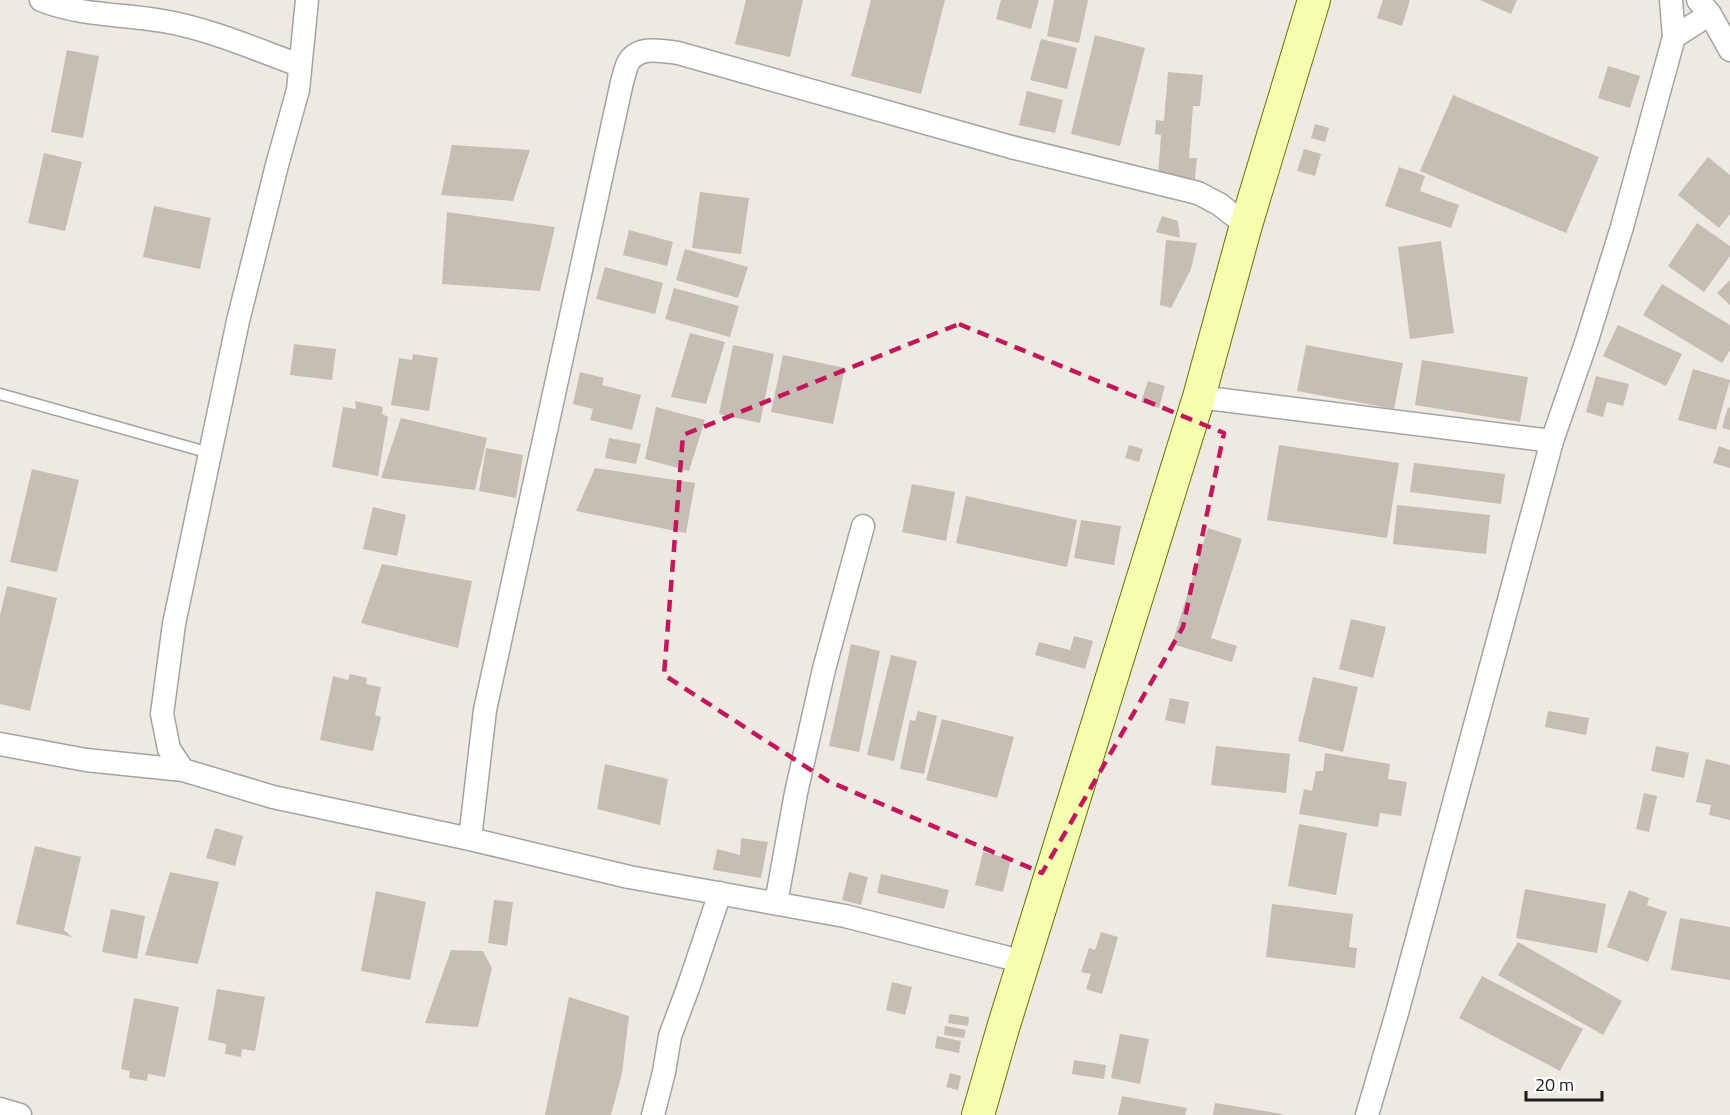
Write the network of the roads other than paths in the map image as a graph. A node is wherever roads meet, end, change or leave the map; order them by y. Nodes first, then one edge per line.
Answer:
1 (41, 0) edge
2 (307, 0) edge
3 (1314, 0) edge
4 (1671, 0) edge
5 (1704, 7) edge
6 (1674, 36) junction
7 (1730, 50) edge
8 (299, 65) junction
9 (1246, 225) junction
10 (0, 394) edge
11 (1199, 397) junction
12 (1552, 441) junction
13 (210, 453) junction
14 (863, 526) dead end
15 (0, 744) edge
16 (183, 770) junction
17 (470, 839) junction
18 (720, 893) junction
19 (776, 903) junction
20 (1024, 962) junction
21 (0, 1109) edge
22 (20, 1115) edge
23 (653, 1115) edge
24 (978, 1115) edge
25 (1367, 1115) edge

1 - 8 street
2 - 8 street
3 - 9 main road
4 - 6 street
5 - 6 street
5 - 7 street
6 - 12 street
8 - 13 street
9 - 11 main road
9 - 17 street
10 - 13 lane
11 - 12 street
11 - 20 main road
12 - 25 street
13 - 16 street
14 - 19 street
15 - 16 street
16 - 17 street
17 - 18 street
18 - 19 street
18 - 23 street
19 - 20 street
20 - 24 main road
21 - 22 street

